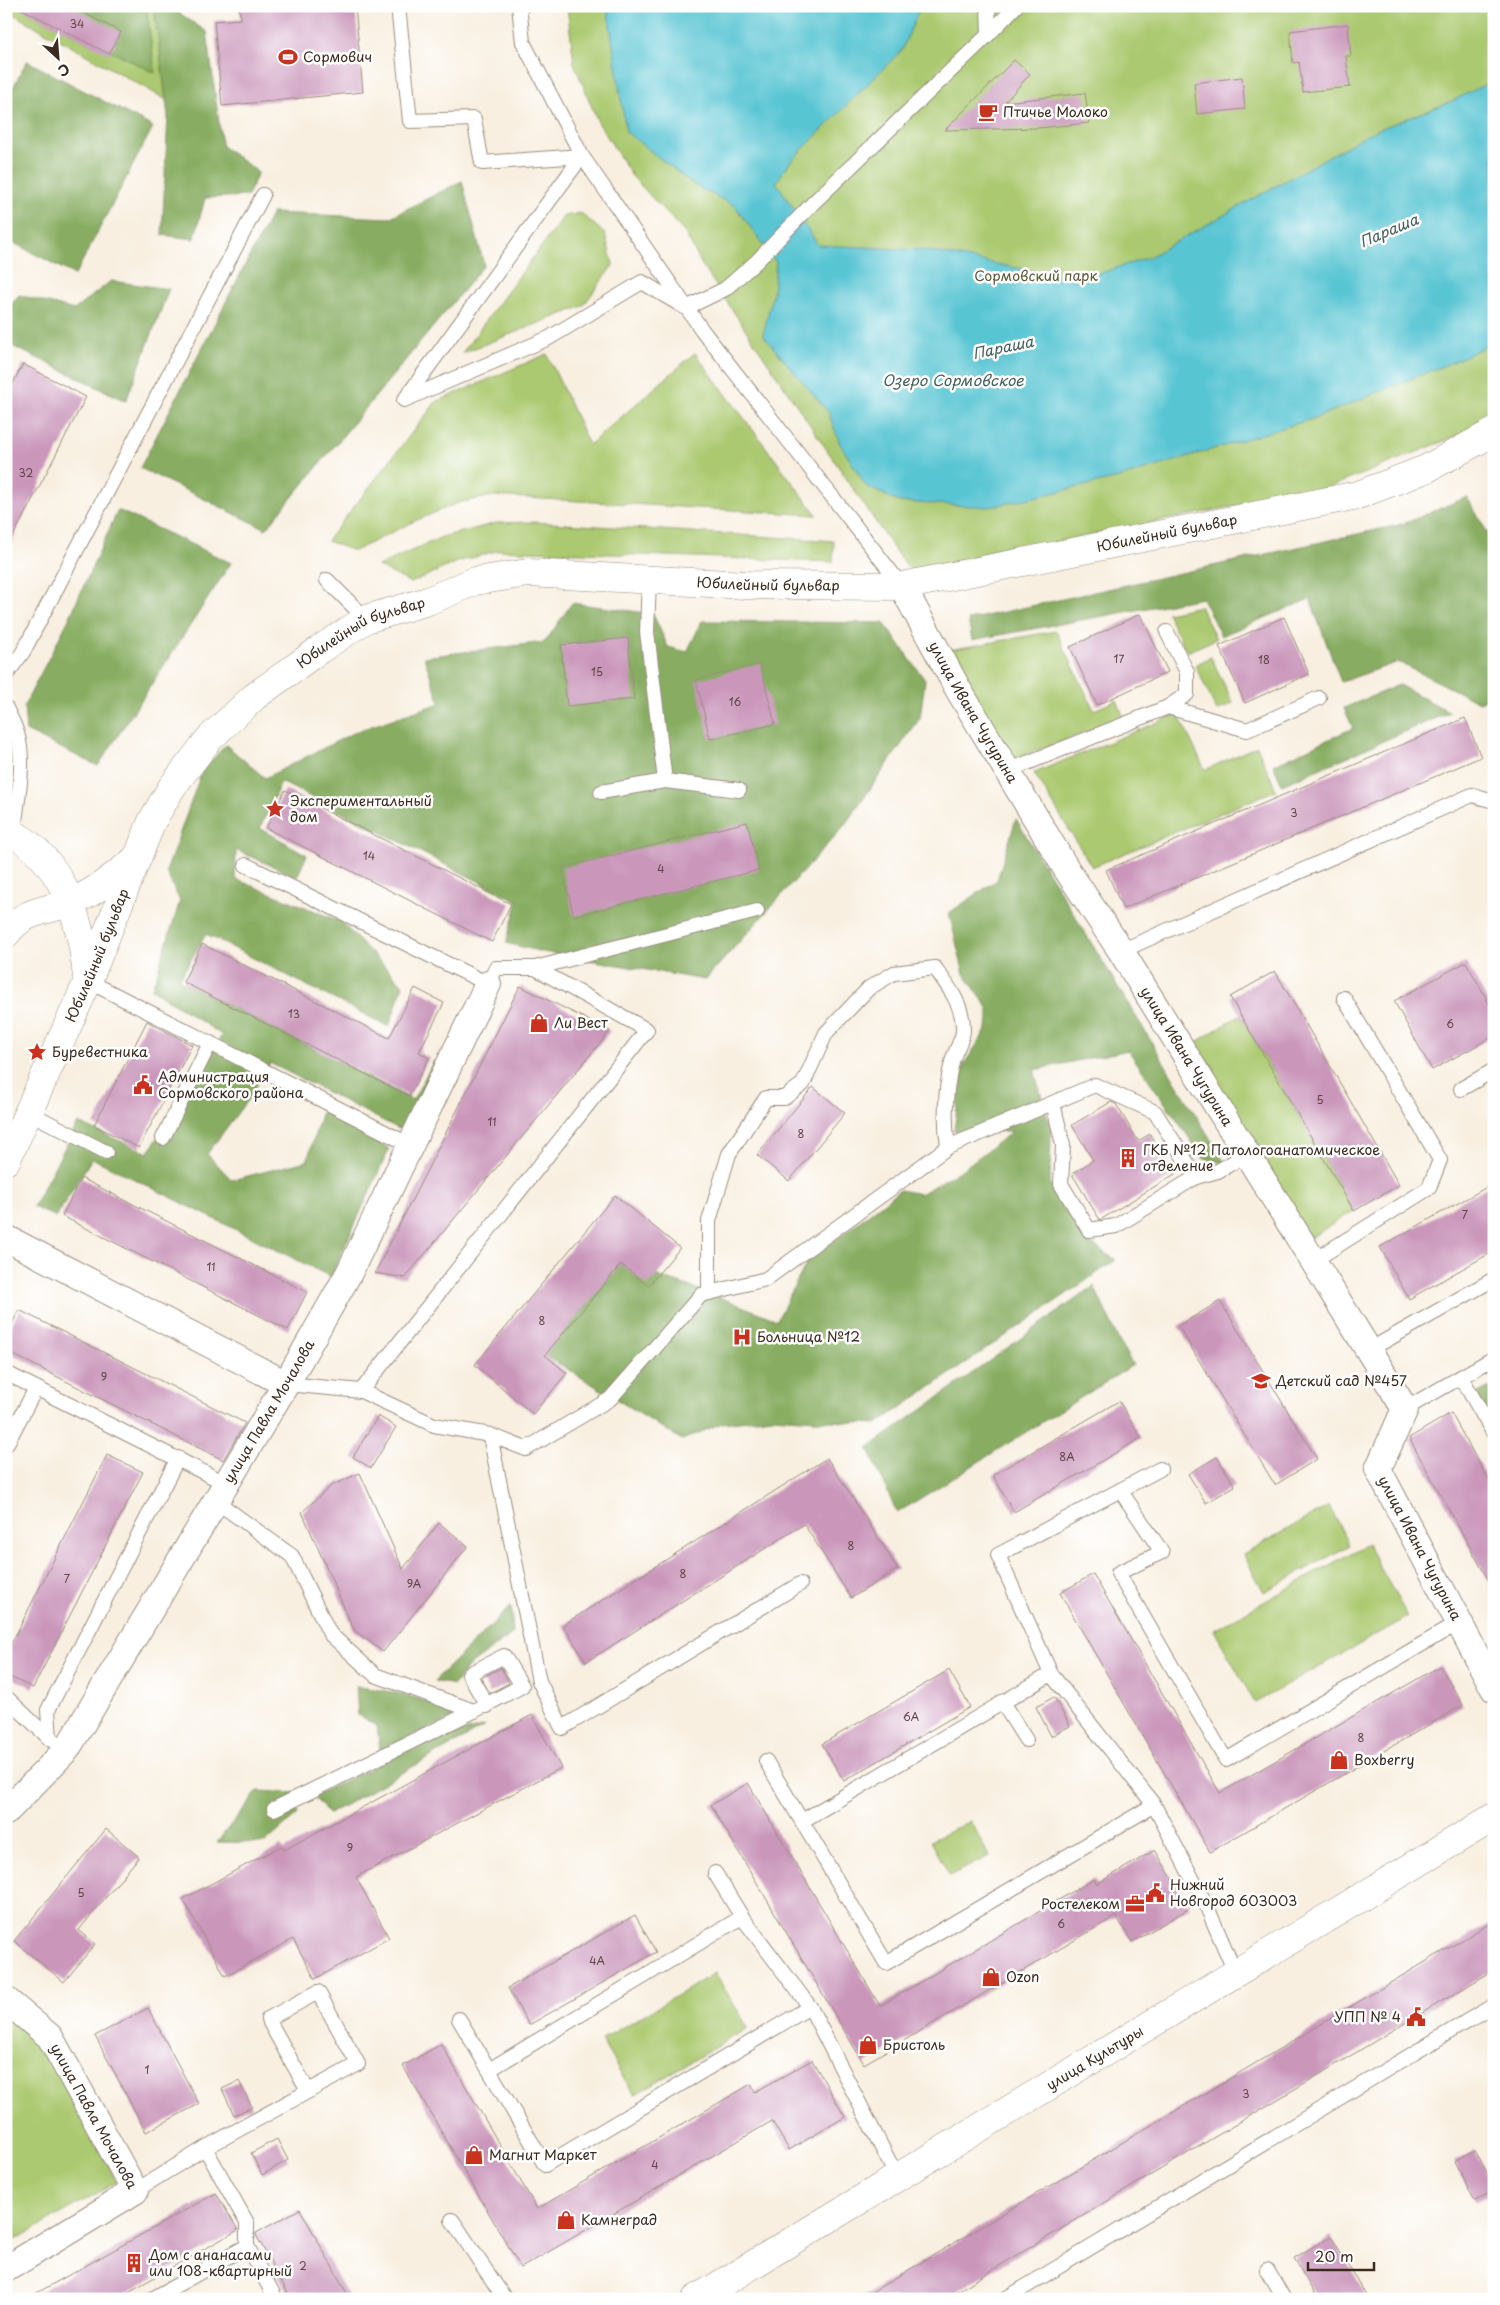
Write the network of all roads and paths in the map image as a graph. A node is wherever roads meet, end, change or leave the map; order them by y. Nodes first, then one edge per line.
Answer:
1 (398, 6) edge
2 (519, 6) edge
3 (988, 6) edge
4 (1016, 6) edge
5 (989, 34) junction
6 (582, 156) junction
7 (264, 195) dead end
8 (686, 308) junction
9 (1494, 432) edge
10 (327, 580) dead end
11 (649, 580) junction
12 (902, 586) junction
13 (366, 619) junction
14 (1167, 632) dead end
15 (6, 675) edge
16 (1319, 698) dead end
17 (1168, 707) junction
18 (6, 708) edge
19 (1007, 771) junction
20 (665, 781) junction
21 (739, 790) dead end
22 (601, 792) dead end
23 (1494, 801) edge
24 (10, 832) edge
25 (136, 858) junction
26 (246, 865) dead end
27 (71, 902) junction
28 (757, 911) dead end
29 (6, 934) edge
30 (1121, 951) junction
31 (535, 968) junction
32 (88, 981) junction
33 (488, 984) junction
34 (1344, 998) dead end
35 (210, 1043) junction
36 (1494, 1070) edge
37 (1462, 1089) dead end
38 (1053, 1103) junction
39 (28, 1112) junction
40 (163, 1138) dead end
41 (410, 1146) junction
42 (948, 1147) junction
43 (106, 1152) dead end
44 (1247, 1154) junction
45 (6, 1161) edge
46 (1196, 1177) junction
47 (6, 1238) edge
48 (1313, 1261) junction
49 (1494, 1279) edge
50 (708, 1293) junction
51 (1369, 1350) junction
52 (1494, 1358) edge
53 (6, 1373) edge
54 (1461, 1377) junction
55 (286, 1384) junction
56 (36, 1388) junction
57 (360, 1391) junction
58 (1405, 1409) junction
59 (490, 1434) junction
60 (1494, 1434) edge
61 (6, 1444) edge
62 (178, 1458) junction
63 (1160, 1468) dead end
64 (1120, 1490) junction
65 (222, 1493) junction
66 (800, 1584) dead end
67 (1458, 1623) junction
68 (1051, 1674) junction
69 (1494, 1689) edge
70 (6, 1697) edge
71 (1002, 1702) junction
72 (487, 1706) dead end
73 (474, 1711) junction
74 (1026, 1740) dead end
75 (59, 1744) junction
76 (766, 1761) dead end
77 (1154, 1804) junction
78 (274, 1809) dead end
79 (6, 1812) edge
80 (1494, 1817) edge
81 (802, 1821) junction
82 (715, 1873) dead end
83 (742, 1917) junction
84 (1235, 1972) junction
85 (6, 2000) edge
86 (1494, 2005) edge
87 (810, 2008) junction
88 (459, 2020) dead end
89 (489, 2070) junction
90 (308, 2091) junction
91 (205, 2148) junction
92 (897, 2177) junction
93 (136, 2191) junction
94 (452, 2220) dead end
95 (247, 2246) junction
96 (6, 2269) edge
97 (1267, 2270) dead end
98 (152, 2299) edge
99 (276, 2299) edge
100 (505, 2299) edge
101 (696, 2299) edge
102 (1005, 2299) edge
103 (1284, 2299) edge

1 - 6 lane
2 - 6 lane
3 - 5 lane
4 - 5 lane
5 - 8 lane
6 - 8 lane
6 - 8 lane
7 - 15 lane
8 - 12 lane
9 - 12 street, Юбилейный бульвар
10 - 13 lane
11 - 12 street, Юбилейный бульвар
11 - 13 street, Юбилейный бульвар
11 - 20 lane
12 - 19 street, улица Ивана Чугурина
13 - 25 street, Юбилейный бульвар
14 - 17 lane
16 - 17 lane
17 - 19 lane
18 - 24 lane
19 - 30 street, улица Ивана Чугурина
20 - 21 lane
20 - 22 lane
23 - 30 lane
24 - 27 street
25 - 27 street, Юбилейный бульвар
25 - 32 street, Юбилейный бульвар
26 - 33 lane
27 - 29 street, Юбилейный бульвар
27 - 32 street
28 - 31 lane
30 - 44 street, улица Ивана Чугурина
31 - 33 lane
31 - 57 lane
32 - 35 lane
32 - 39 street, Юбилейный бульвар
33 - 41 street, улица Павла Мочалова
34 - 48 lane
35 - 40 lane
35 - 41 lane
36 - 37 lane
38 - 42 lane
38 - 46 lane
38 - 46 lane
39 - 43 lane
39 - 45 street, Юбилейный бульвар
41 - 55 street, улица Павла Мочалова
42 - 50 lane
42 - 50 lane
44 - 46 lane
44 - 48 street, улица Ивана Чугурина
47 - 55 street
48 - 51 street, улица Ивана Чугурина
49 - 51 lane
50 - 59 lane
51 - 58 street, улица Ивана Чугурина
52 - 54 lane
53 - 56 lane
54 - 58 lane
54 - 60 lane
55 - 57 lane
55 - 65 street, улица Павла Мочалова
56 - 61 lane
56 - 62 lane
57 - 59 lane
58 - 67 street, улица Ивана Чугурина
59 - 66 lane
62 - 65 lane
62 - 75 lane
63 - 64 lane
64 - 67 lane
64 - 68 lane
65 - 73 lane
65 - 75 street, улица Павла Мочалова
67 - 69 street, улица Ивана Чугурина
68 - 71 lane
68 - 77 lane
70 - 75 lane
71 - 74 lane
71 - 81 lane
72 - 73 lane
73 - 78 lane
75 - 79 street, улица Павла Мочалова
76 - 81 lane
77 - 81 lane
77 - 84 lane
80 - 84 street, улица Культуры
82 - 83 lane
83 - 87 lane
83 - 89 lane
84 - 92 street, улица Культуры
85 - 93 street, улица Павла Мочалова
86 - 102 lane
87 - 89 lane
87 - 92 lane
88 - 89 lane
90 - 90 lane
90 - 91 lane
91 - 93 lane
91 - 95 lane
92 - 101 street, улица Культуры
93 - 96 street, улица Павла Мочалова
94 - 100 lane
95 - 98 lane
95 - 99 lane
97 - 103 lane

